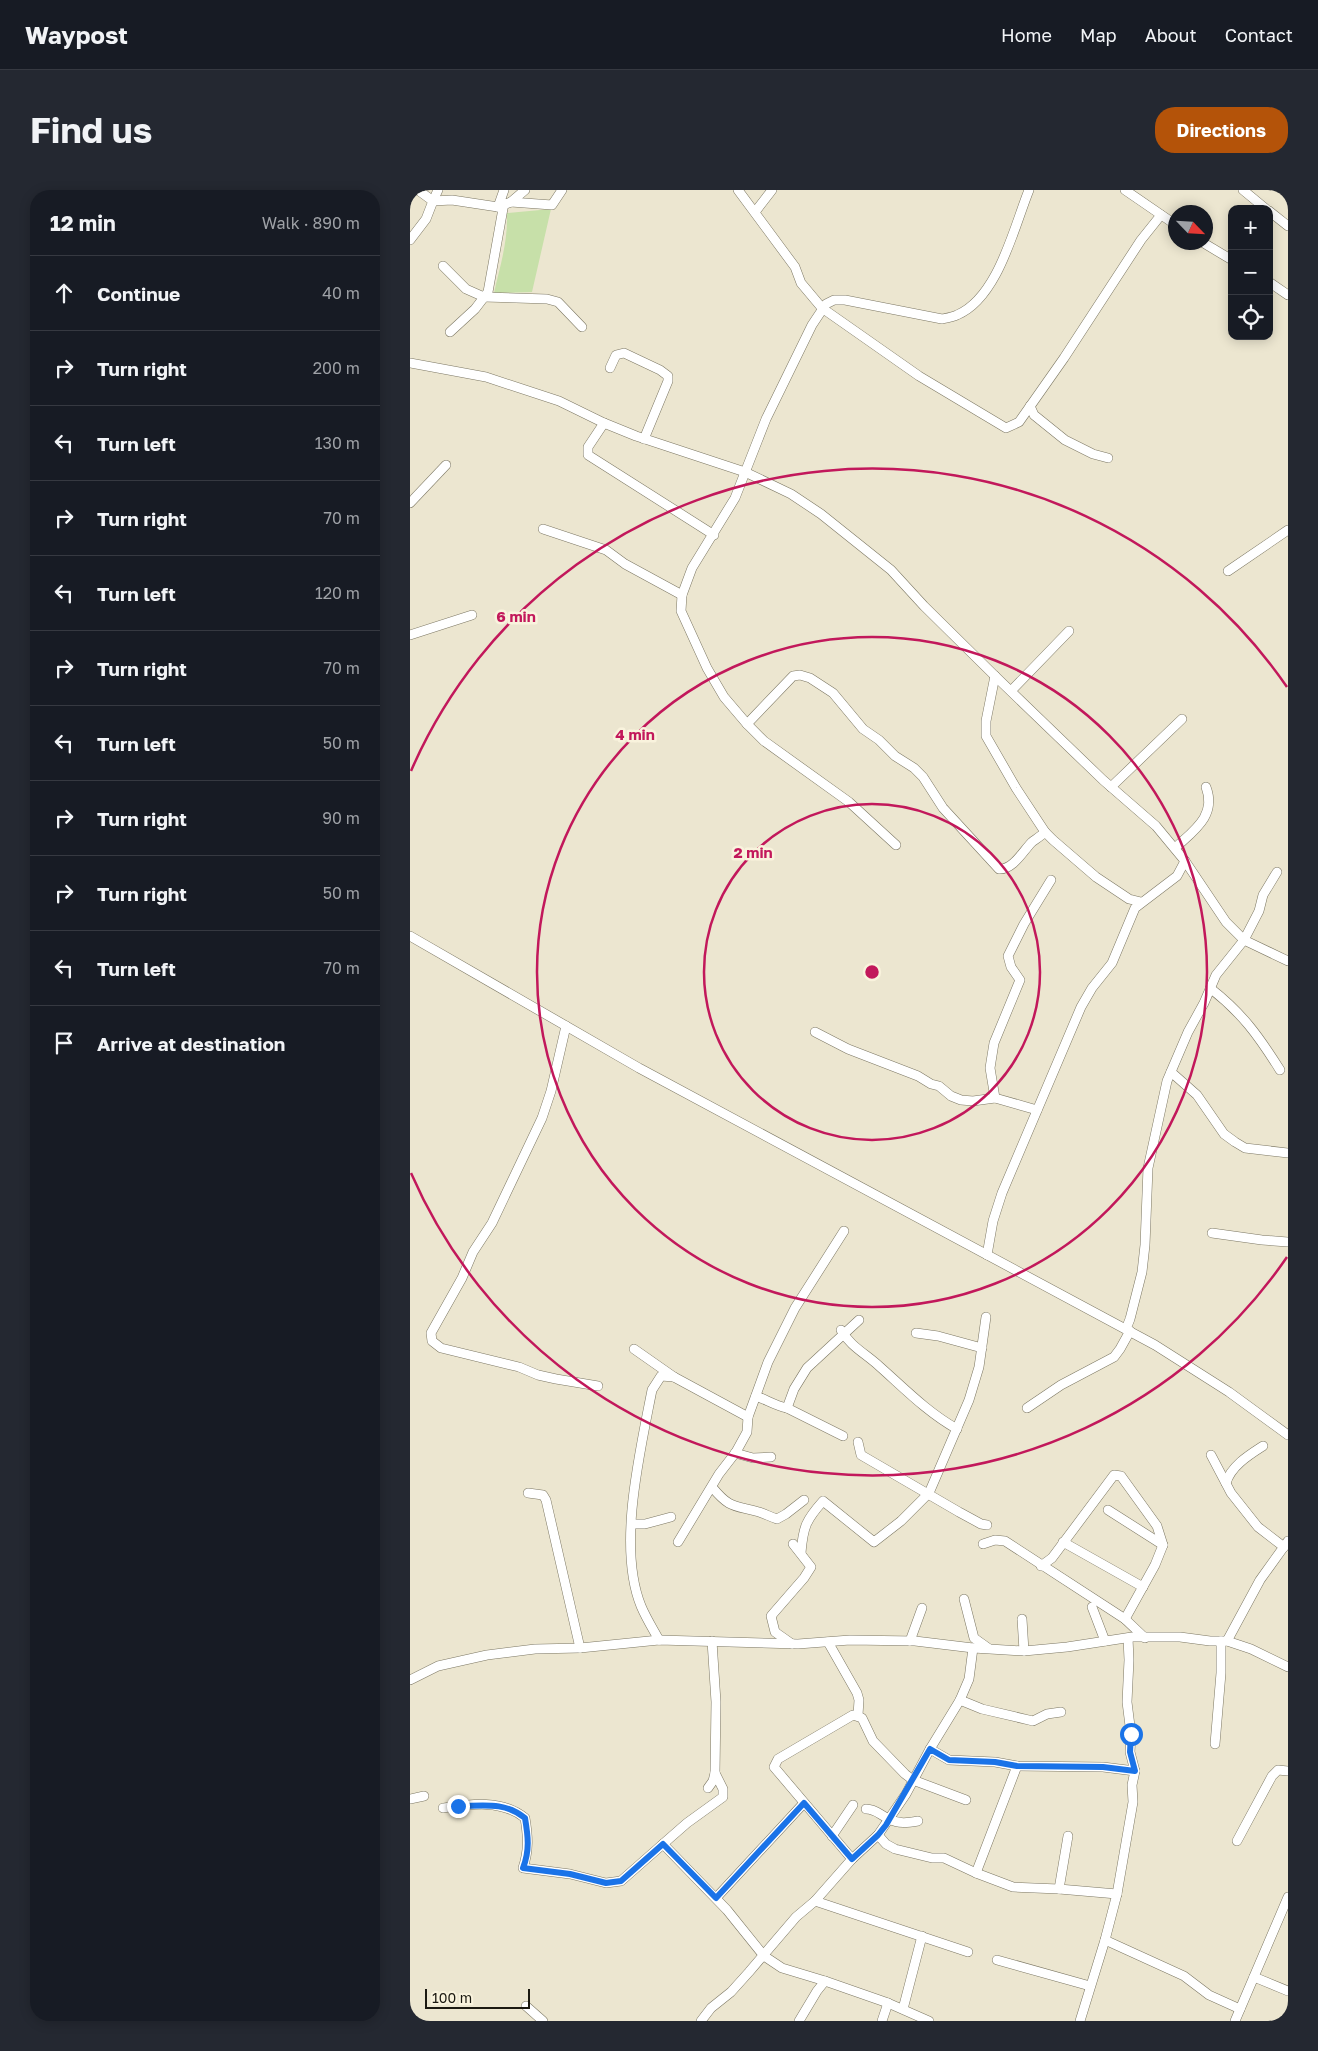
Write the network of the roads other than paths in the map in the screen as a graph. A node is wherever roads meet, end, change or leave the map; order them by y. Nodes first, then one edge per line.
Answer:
1 (418, 190) edge
2 (438, 190) edge
3 (504, 190) edge
4 (525, 190) edge
5 (562, 190) edge
6 (738, 190) edge
7 (772, 190) edge
8 (1029, 190) edge
9 (1126, 190) edge
10 (1243, 190) edge
11 (433, 201) junction
12 (504, 204) junction
13 (1261, 205) edge
14 (755, 212) junction
15 (1273, 214) edge
16 (1161, 216) junction
17 (1168, 220) edge
18 (1288, 225) edge
19 (410, 240) edge
20 (1213, 249) edge
21 (1228, 258) edge
22 (443, 266) dead end
23 (1273, 285) edge
24 (1288, 295) edge
25 (484, 298) junction
26 (822, 308) junction
27 (582, 326) dead end
28 (450, 332) dead end
29 (412, 366) edge
30 (610, 368) dead end
31 (1027, 410) junction
32 (604, 423) junction
33 (644, 439) junction
34 (1108, 458) dead end
35 (446, 465) dead end
36 (745, 472) junction
37 (410, 503) edge
38 (543, 529) dead end
39 (1288, 530) edge
40 (714, 535) junction
41 (1228, 571) dead end
42 (682, 595) junction
43 (472, 615) dead end
44 (1069, 631) dead end
45 (410, 635) edge
46 (995, 676) junction
47 (1011, 690) junction
48 (1182, 719) dead end
49 (747, 724) junction
50 (1111, 787) junction
51 (1206, 787) dead end
52 (1045, 832) junction
53 (896, 844) dead end
54 (1175, 848) junction
55 (1185, 860) junction
56 (1277, 872) dead end
57 (1195, 875) junction
58 (1177, 876) junction
59 (1051, 880) dead end
60 (1129, 899) junction
61 (1141, 902) junction
62 (1135, 910) junction
63 (410, 936) edge
64 (1244, 940) junction
65 (1288, 961) edge
66 (1210, 988) junction
67 (566, 1026) junction
68 (815, 1032) dead end
69 (1280, 1070) dead end
70 (1171, 1072) junction
71 (995, 1098) junction
72 (1037, 1110) junction
73 (1288, 1153) edge
74 (844, 1231) dead end
75 (1212, 1233) dead end
76 (1288, 1242) edge
77 (986, 1255) junction
78 (986, 1317) dead end
79 (859, 1320) dead end
80 (1128, 1330) junction
81 (842, 1332) junction
82 (916, 1333) dead end
83 (982, 1348) junction
84 (634, 1349) dead end
85 (674, 1377) junction
86 (598, 1386) dead end
87 (756, 1396) junction
88 (788, 1408) junction
89 (1027, 1408) dead end
90 (748, 1417) junction
91 (957, 1430) junction
92 (1288, 1435) edge
93 (843, 1436) dead end
94 (858, 1442) dead end
95 (1263, 1446) dead end
96 (735, 1453) junction
97 (1211, 1455) dead end
98 (771, 1457) dead end
99 (1226, 1483) junction
100 (712, 1487) junction
101 (528, 1492) dead end
102 (929, 1493) junction
103 (804, 1500) dead end
104 (1108, 1510) dead end
105 (671, 1517) dead end
106 (632, 1524) junction
107 (987, 1525) dead end
108 (678, 1542) dead end
109 (1063, 1542) junction
110 (794, 1544) dead end
111 (983, 1544) dead end
112 (1286, 1544) edge
113 (1163, 1545) junction
114 (801, 1553) junction
115 (1041, 1566) junction
116 (1142, 1587) junction
117 (964, 1599) dead end
118 (1092, 1607) dead end
119 (922, 1608) dead end
120 (1022, 1619) dead end
121 (1125, 1619) junction
122 (1128, 1638) junction
123 (1145, 1638) junction
124 (659, 1640) junction
125 (712, 1641) junction
126 (910, 1641) junction
127 (1224, 1641) junction
128 (828, 1642) junction
129 (1104, 1642) junction
130 (792, 1644) junction
131 (580, 1648) junction
132 (973, 1648) junction
133 (988, 1648) junction
134 (1024, 1651) junction
135 (1288, 1667) edge
136 (410, 1680) edge
137 (960, 1700) junction
138 (1061, 1712) dead end
139 (858, 1715) junction
140 (1215, 1744) dead end
141 (930, 1749) junction
142 (1017, 1766) junction
143 (1135, 1771) junction
144 (1288, 1771) edge
145 (714, 1773) junction
146 (913, 1780) junction
147 (708, 1788) dead end
148 (424, 1796) dead end
149 (410, 1799) edge
150 (966, 1800) dead end
151 (804, 1803) junction
152 (853, 1805) dead end
153 (442, 1808) dead end
154 (866, 1810) dead end
155 (889, 1819) junction
156 (918, 1821) dead end
157 (878, 1835) junction
158 (832, 1836) junction
159 (1068, 1836) dead end
160 (1237, 1841) dead end
161 (663, 1844) junction
162 (852, 1859) junction
163 (976, 1873) junction
164 (1059, 1888) junction
165 (1117, 1894) junction
166 (1288, 1897) edge
167 (716, 1898) junction
168 (815, 1901) junction
169 (1286, 1909) edge
170 (922, 1936) junction
171 (1105, 1940) junction
172 (968, 1952) dead end
173 (764, 1956) junction
174 (997, 1960) dead end
175 (1254, 1977) junction
176 (825, 1981) junction
177 (1090, 1986) junction
178 (1288, 1991) edge
179 (888, 2003) junction
180 (526, 2006) dead end
181 (1240, 2008) junction
182 (903, 2009) junction
183 (543, 2021) edge
184 (701, 2021) edge
185 (799, 2021) edge
186 (882, 2021) edge
187 (929, 2021) edge
188 (1080, 2021) edge
189 (1235, 2021) edge

1 - 11 street
2 - 11 street
3 - 12 street
4 - 12 street
5 - 12 street
6 - 14 street
7 - 14 street
8 - 26 street
9 - 16 street
10 - 13 street
11 - 12 street
11 - 19 street
12 - 25 street
14 - 26 street
15 - 18 street
16 - 17 street
16 - 31 street
20 - 21 street
22 - 25 street
23 - 24 street
25 - 27 street
25 - 28 street
26 - 31 street
26 - 36 street
29 - 32 street
30 - 33 street
31 - 34 street
32 - 33 street
32 - 40 street
33 - 36 street
35 - 37 street
36 - 40 street
36 - 46 street
38 - 42 street
39 - 41 street
40 - 42 street
42 - 49 street
43 - 45 street
44 - 47 street
46 - 47 street
46 - 52 street
47 - 50 street
48 - 50 street
49 - 52 street
49 - 53 street
50 - 54 street
51 - 54 street
52 - 60 street
54 - 55 street
55 - 57 street
55 - 58 street
56 - 64 street
57 - 58 street
57 - 64 street
58 - 61 street
59 - 71 street
60 - 61 street
60 - 62 street
61 - 62 street
62 - 72 street
63 - 67 street
64 - 65 street
64 - 66 street
66 - 69 street
66 - 70 street
67 - 77 street
67 - 86 street
68 - 71 street
70 - 73 street
70 - 80 street
71 - 72 street
72 - 77 street
74 - 87 street
75 - 76 street
77 - 80 street
78 - 83 street
79 - 81 street
80 - 89 street
80 - 92 street
81 - 88 street
81 - 91 street
82 - 83 street
83 - 91 street
84 - 85 street
85 - 90 street
85 - 106 street
87 - 88 street
87 - 90 street
88 - 93 street
90 - 96 street
91 - 102 street
94 - 102 street
95 - 99 street
96 - 98 street
96 - 100 street
97 - 99 street
99 - 112 street
100 - 103 street
100 - 108 street
101 - 131 street
102 - 107 street
102 - 114 street
104 - 113 street
105 - 106 street
106 - 124 street
109 - 113 street
109 - 115 street
109 - 116 street
110 - 114 street
111 - 115 street
112 - 127 street
113 - 116 street
114 - 130 street
115 - 121 street
116 - 121 street
117 - 133 street
118 - 129 street
119 - 126 street
120 - 134 street
121 - 123 street
122 - 123 street
122 - 129 street
122 - 143 street
123 - 127 street
124 - 125 street
124 - 131 street
125 - 130 street
125 - 145 street
126 - 128 street
126 - 132 street
127 - 135 street
127 - 140 street
128 - 130 street
128 - 139 street
129 - 134 street
131 - 136 street
132 - 133 street
132 - 137 street
133 - 134 street
137 - 138 street
137 - 141 street
139 - 146 street
139 - 151 street
141 - 142 street
141 - 146 street
142 - 143 street
142 - 163 street
143 - 165 street
144 - 160 street
145 - 147 street
145 - 161 street
146 - 150 street
146 - 155 street
148 - 149 street
151 - 158 street
151 - 167 street
152 - 158 street
153 - 161 street
154 - 155 street
155 - 156 street
155 - 157 street
157 - 162 street
157 - 163 street
158 - 162 street
159 - 164 street
161 - 167 street
162 - 168 street
163 - 164 street
164 - 165 street
165 - 171 street
166 - 169 street
167 - 173 street
168 - 170 street
168 - 173 street
169 - 175 street
170 - 172 street
170 - 182 street
171 - 177 street
171 - 181 street
173 - 176 street
173 - 184 street
174 - 177 street
175 - 178 street
175 - 181 street
176 - 179 street
176 - 185 street
177 - 188 street
179 - 182 street
179 - 186 street
180 - 183 street
181 - 189 street
182 - 187 street

